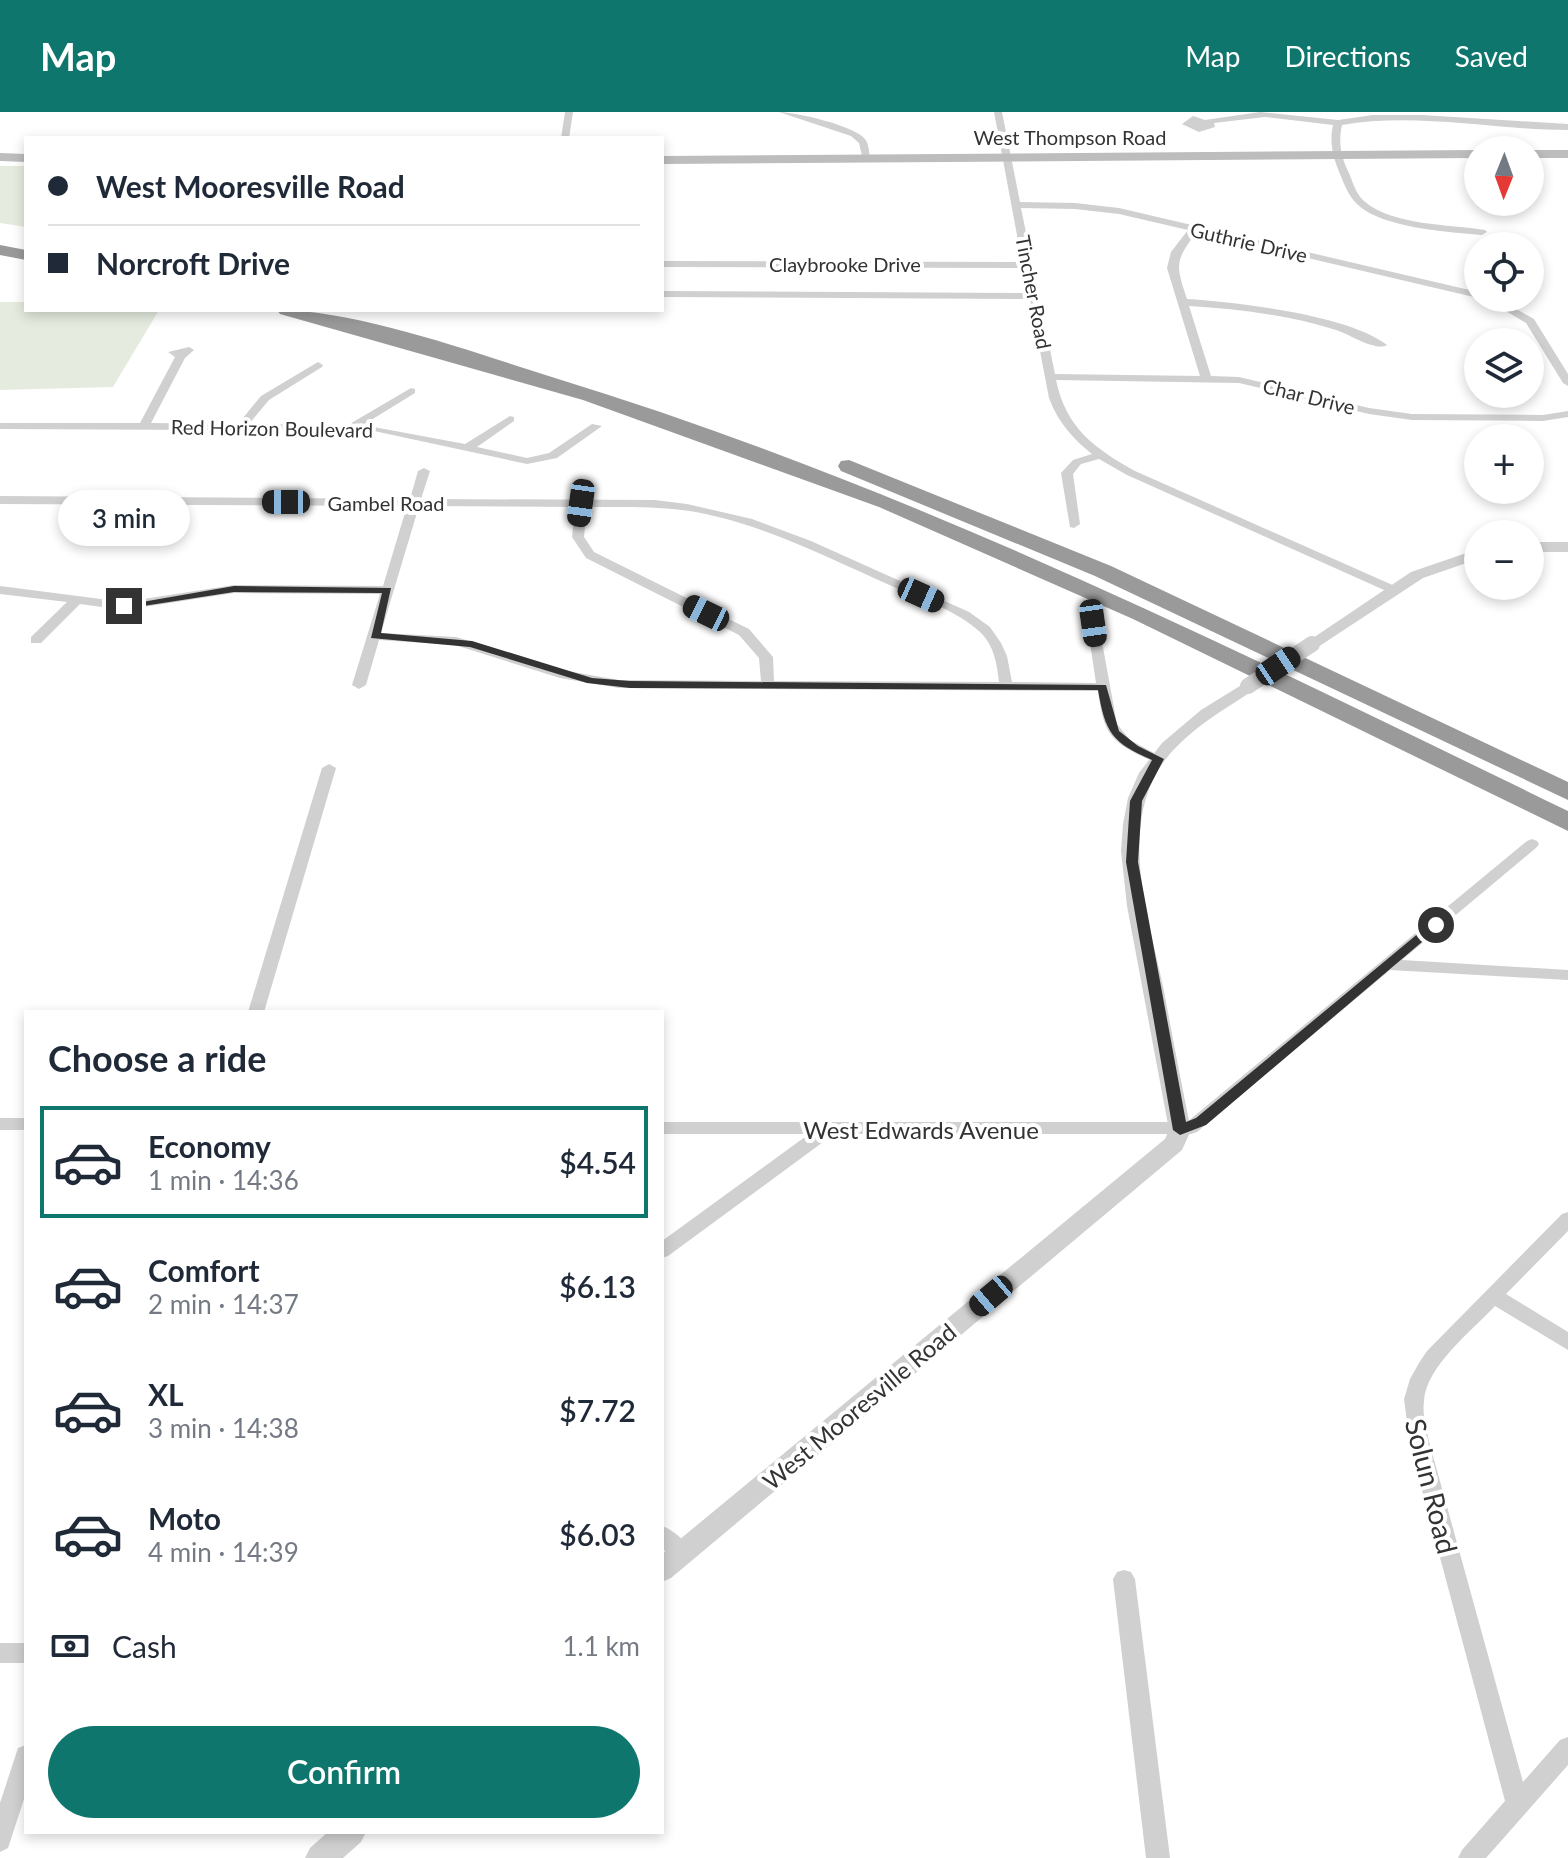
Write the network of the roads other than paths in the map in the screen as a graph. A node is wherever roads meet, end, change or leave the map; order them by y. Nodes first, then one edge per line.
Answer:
1 (569, 112) edge
2 (783, 112) edge
3 (998, 112) edge
4 (1208, 121) dead end
5 (1338, 123) junction
6 (1568, 127) edge
7 (565, 136) edge
8 (1464, 154) edge
9 (1544, 154) edge
10 (1568, 154) edge
11 (1335, 155) junction
12 (0, 157) edge
13 (1009, 157) junction
14 (24, 158) edge
15 (866, 158) junction
16 (664, 160) edge
17 (1017, 205) junction
18 (1194, 229) junction
19 (1482, 232) dead end
20 (0, 234) edge
21 (24, 238) edge
22 (0, 250) edge
23 (24, 255) edge
24 (664, 264) edge
25 (1028, 265) junction
26 (1464, 292) edge
27 (664, 294) edge
28 (1034, 296) junction
29 (1181, 302) junction
30 (294, 312) edge
31 (362, 312) edge
32 (1514, 312) edge
33 (1382, 345) dead end
34 (181, 356) dead end
35 (318, 365) dead end
36 (1050, 377) junction
37 (1206, 378) junction
38 (1568, 383) edge
39 (411, 391) dead end
40 (1568, 414) edge
41 (510, 419) dead end
42 (0, 426) edge
43 (596, 426) dead end
44 (144, 427) junction
45 (241, 427) junction
46 (352, 427) junction
47 (467, 448) junction
48 (1101, 455) junction
49 (424, 471) dead end
50 (0, 500) edge
51 (414, 503) junction
52 (581, 503) junction
53 (1074, 524) dead end
54 (1544, 547) edge
55 (1568, 547) edge
56 (1464, 558) edge
57 (0, 590) edge
58 (388, 590) junction
59 (1393, 590) junction
60 (75, 602) junction
61 (1093, 623) dead end
62 (374, 636) junction
63 (36, 640) dead end
64 (359, 685) dead end
65 (768, 685) junction
66 (1006, 686) junction
67 (1103, 687) junction
68 (1158, 759) junction
69 (329, 768) dead end
70 (1518, 768) junction
71 (1466, 772) junction
72 (1568, 786) edge
73 (1568, 792) edge
74 (1568, 822) edge
75 (1568, 840) edge
76 (1532, 844) dead end
77 (1388, 965) junction
78 (1568, 975) edge
79 (257, 1010) edge
80 (0, 1124) edge
81 (24, 1124) edge
82 (664, 1128) edge
83 (829, 1129) junction
84 (1180, 1130) junction
85 (1568, 1219) edge
86 (664, 1250) edge
87 (1494, 1296) junction
88 (1568, 1342) edge
89 (664, 1537) edge
90 (682, 1554) junction
91 (664, 1568) edge
92 (1124, 1579) dead end
93 (0, 1653) edge
94 (24, 1653) edge
95 (1568, 1748) edge
96 (24, 1762) edge
97 (1518, 1806) junction
98 (349, 1834) edge
99 (0, 1840) edge
100 (320, 1858) edge
101 (1158, 1858) edge
102 (1470, 1858) edge

1 - 7 street
2 - 15 street
3 - 13 street, Tincher Road
4 - 5 street
5 - 6 street
5 - 11 street
8 - 11 main road, West Thompson Road
9 - 10 main road
11 - 13 main road, West Thompson Road
11 - 19 street
12 - 14 main road
13 - 15 main road, West Thompson Road
13 - 17 street, Tincher Road
15 - 16 main road, West Thompson Road
17 - 18 street, Guthrie Drive
17 - 25 street, Tincher Road
18 - 26 street, Guthrie Drive
18 - 29 street
20 - 21 highway
22 - 23 highway
24 - 25 street, Claybrooke Drive
25 - 28 street, Tincher Road
27 - 28 street
28 - 36 street, Tincher Road
29 - 33 street
29 - 37 street
30 - 71 highway
31 - 70 highway
32 - 38 street
34 - 44 street
35 - 45 street
36 - 37 street, Char Drive
36 - 48 street, Tincher Road
37 - 40 street, Char Drive
39 - 46 street
41 - 47 street
42 - 44 street, Red Horizon Boulevard
43 - 47 street, Red Horizon Boulevard
44 - 45 street, Red Horizon Boulevard
45 - 46 street, Red Horizon Boulevard
46 - 47 street, Red Horizon Boulevard
48 - 53 street
48 - 59 street, Tincher Road
49 - 51 street
50 - 51 street, Gambel Road
51 - 52 street, Gambel Road
51 - 58 street
52 - 65 street
52 - 66 street, Gambel Road
54 - 55 street
56 - 59 street
57 - 60 street
58 - 60 street
58 - 62 street
59 - 68 street, bridge
60 - 63 street
61 - 67 street
62 - 64 street
62 - 65 street
65 - 66 street
66 - 67 street
67 - 68 street
68 - 84 street
69 - 79 street
70 - 72 highway
70 - 73 highway
71 - 74 highway
71 - 75 highway
76 - 77 street, West Mooresville Road
77 - 78 street
77 - 84 street, West Mooresville Road
80 - 81 street
82 - 83 street, West Edwards Avenue
83 - 84 street, West Edwards Avenue
83 - 86 street
84 - 90 street, West Mooresville Road
85 - 87 street, Solun Road
87 - 88 street
87 - 97 street, Solun Road
89 - 90 street
90 - 91 street, West Mooresville Road
92 - 101 street
93 - 94 street
95 - 97 street
96 - 99 street
97 - 102 street
98 - 100 street

